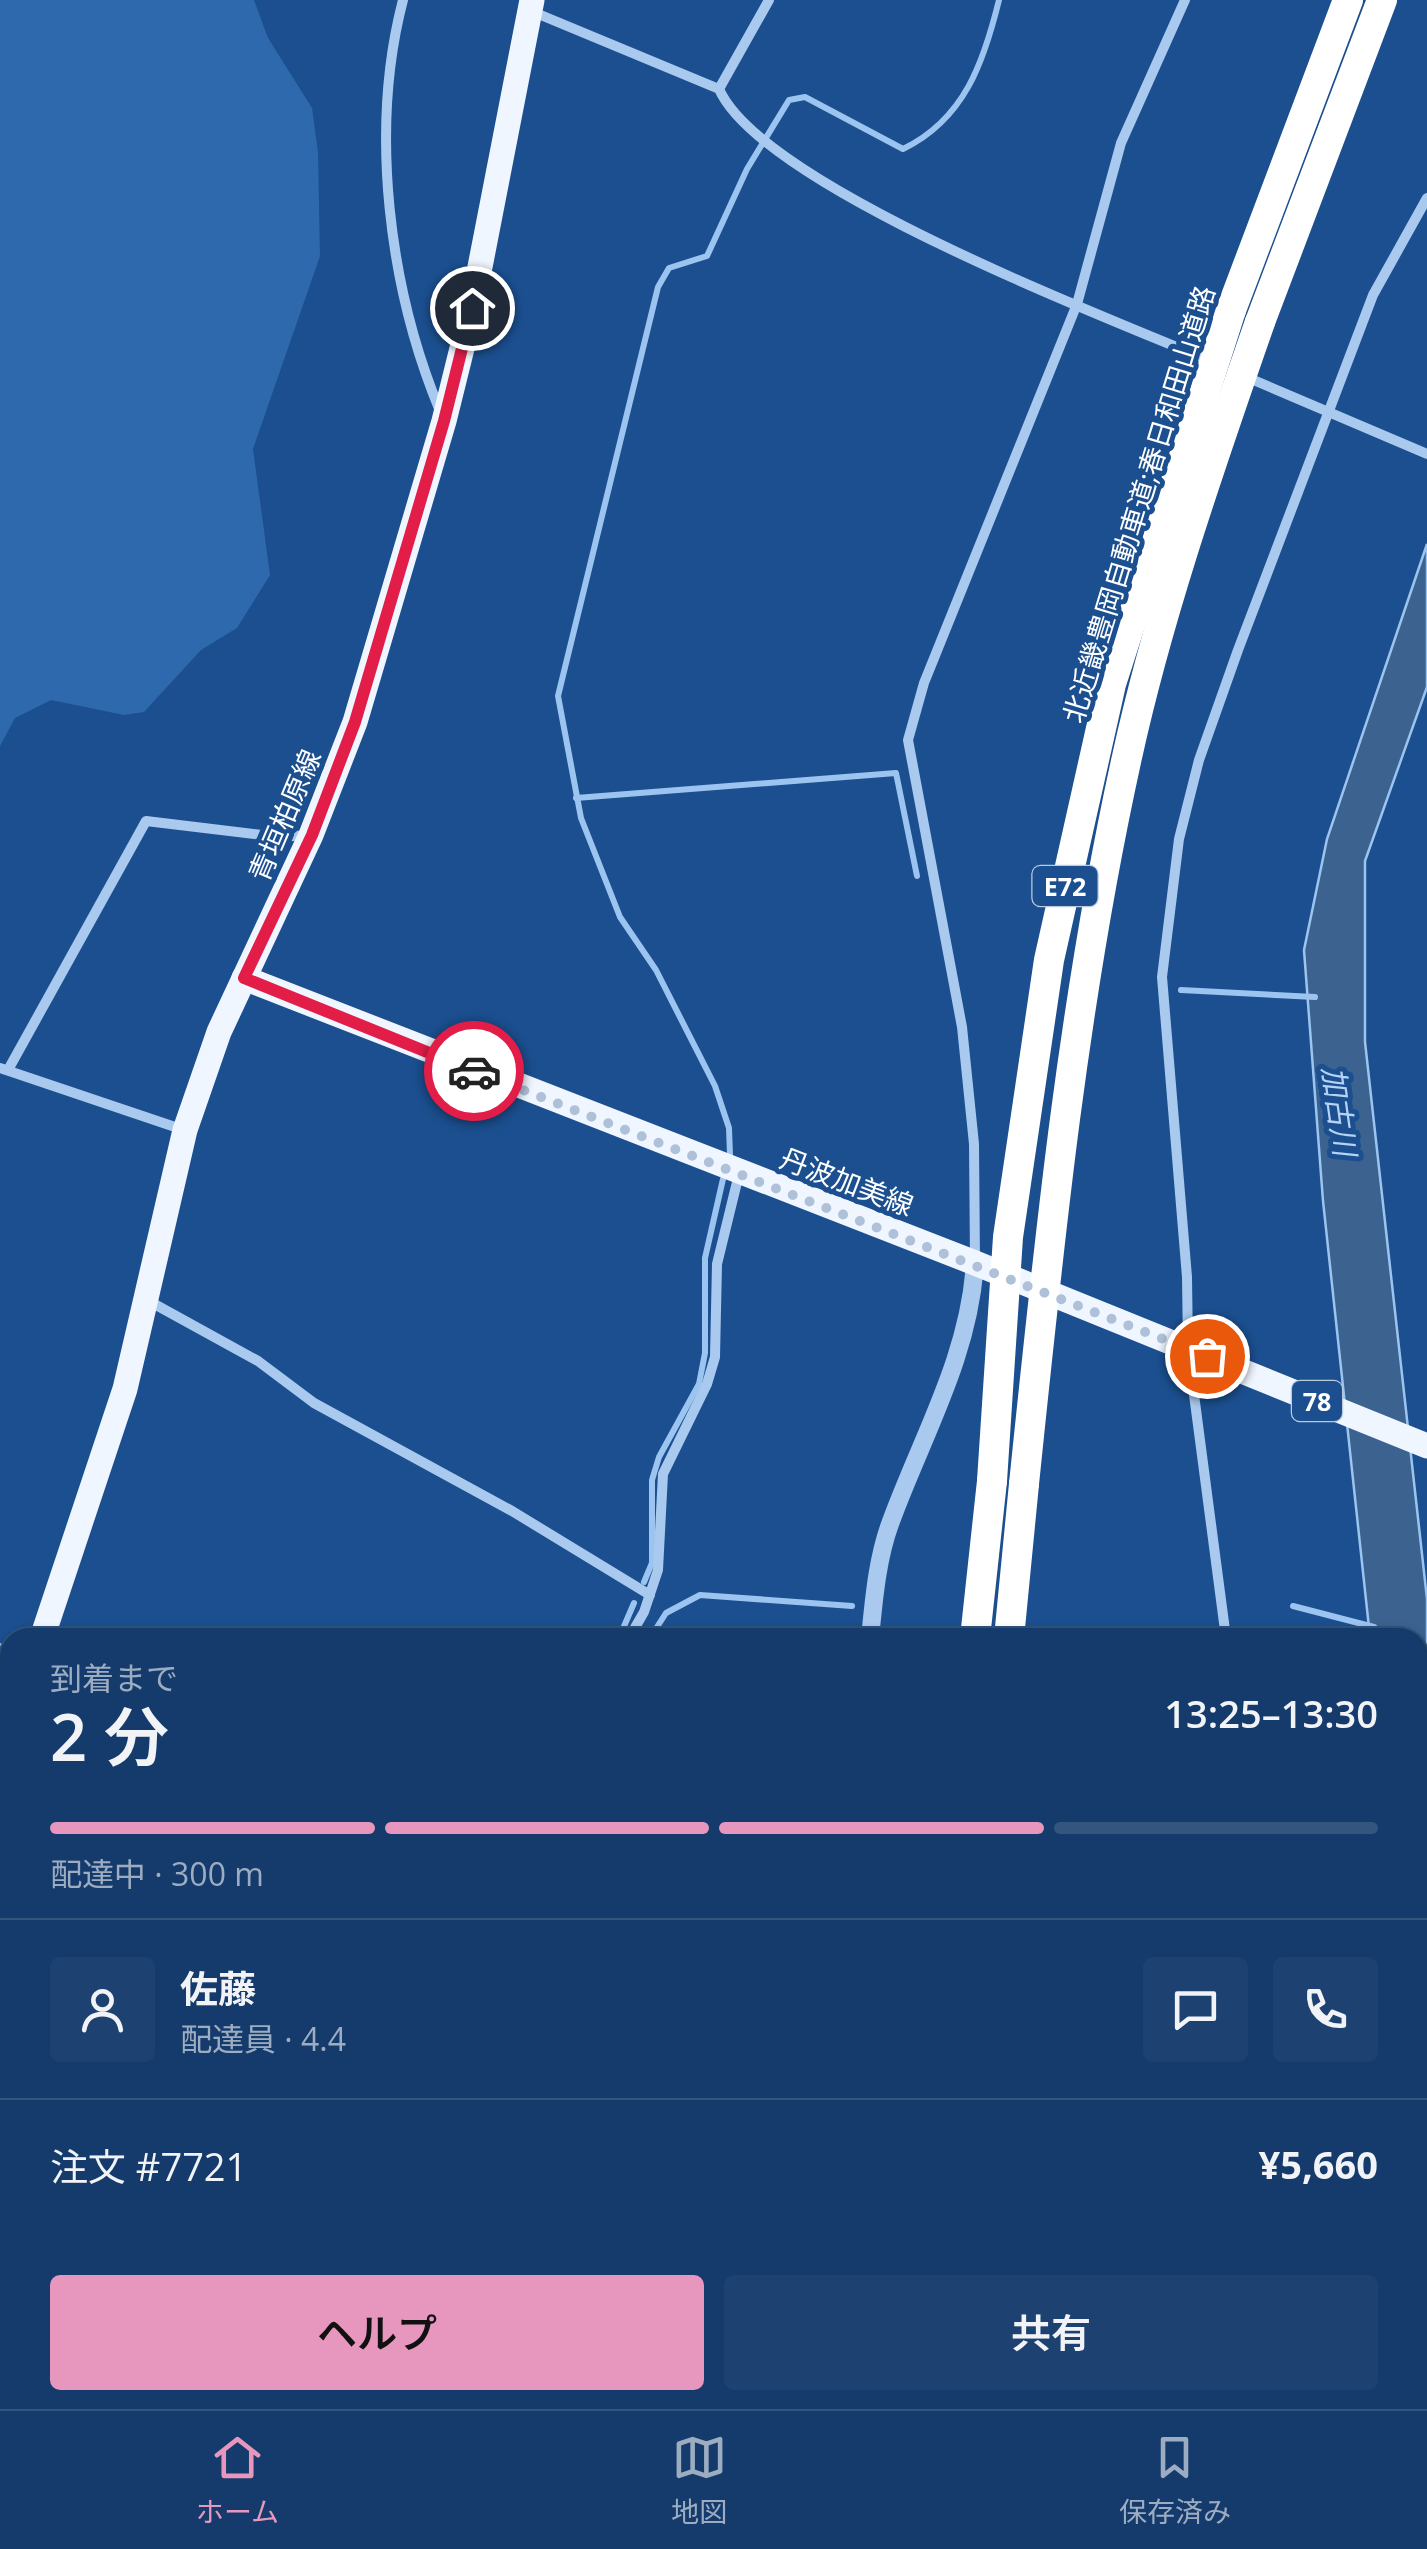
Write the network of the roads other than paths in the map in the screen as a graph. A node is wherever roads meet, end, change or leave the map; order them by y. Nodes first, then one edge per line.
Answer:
1 (404, 0) edge
2 (769, 0) edge
3 (1185, 0) edge
4 (1348, 0) edge
5 (1382, 0) edge
6 (531, 5) edge
7 (719, 89) junction
8 (1427, 198) edge
9 (1077, 304) junction
10 (1330, 414) junction
11 (444, 421) junction
12 (1427, 454) edge
13 (312, 835) junction
14 (244, 978) junction
15 (4, 1070) edge
16 (185, 1130) junction
17 (740, 1172) junction
18 (975, 1262) junction
19 (146, 1299) junction
20 (1198, 1353) junction
21 (1427, 1446) edge
22 (650, 1595) junction
23 (46, 1628) edge
24 (633, 1628) edge
25 (871, 1628) edge
26 (977, 1628) edge
27 (1010, 1628) edge
28 (1225, 1628) edge

1 - 11 street
2 - 7 street
3 - 9 street
4 - 26 highway, 北近畿豊岡自動車道;春日和田山道路 / E72, bridge
5 - 27 highway, 北近畿豊岡自動車道;春日和田山道路 / E72, bridge
6 - 7 street
6 - 11 main road, 青垣柏原線
7 - 9 street
8 - 10 street
9 - 10 street
9 - 18 street
10 - 12 street
10 - 20 street
11 - 13 main road, 青垣柏原線
13 - 14 main road, 青垣柏原線
13 - 15 street
14 - 16 main road, 青垣柏原線
14 - 17 main road, 丹波加美線 / 78
15 - 16 street
16 - 19 main road, 青垣柏原線
17 - 18 main road, 丹波加美線 / 78
17 - 22 street
18 - 20 main road, 丹波加美線 / 78
18 - 25 street
19 - 22 street
19 - 23 main road, 青垣柏原線
20 - 21 main road, 丹波加美線 / 78
20 - 28 street
22 - 24 street

